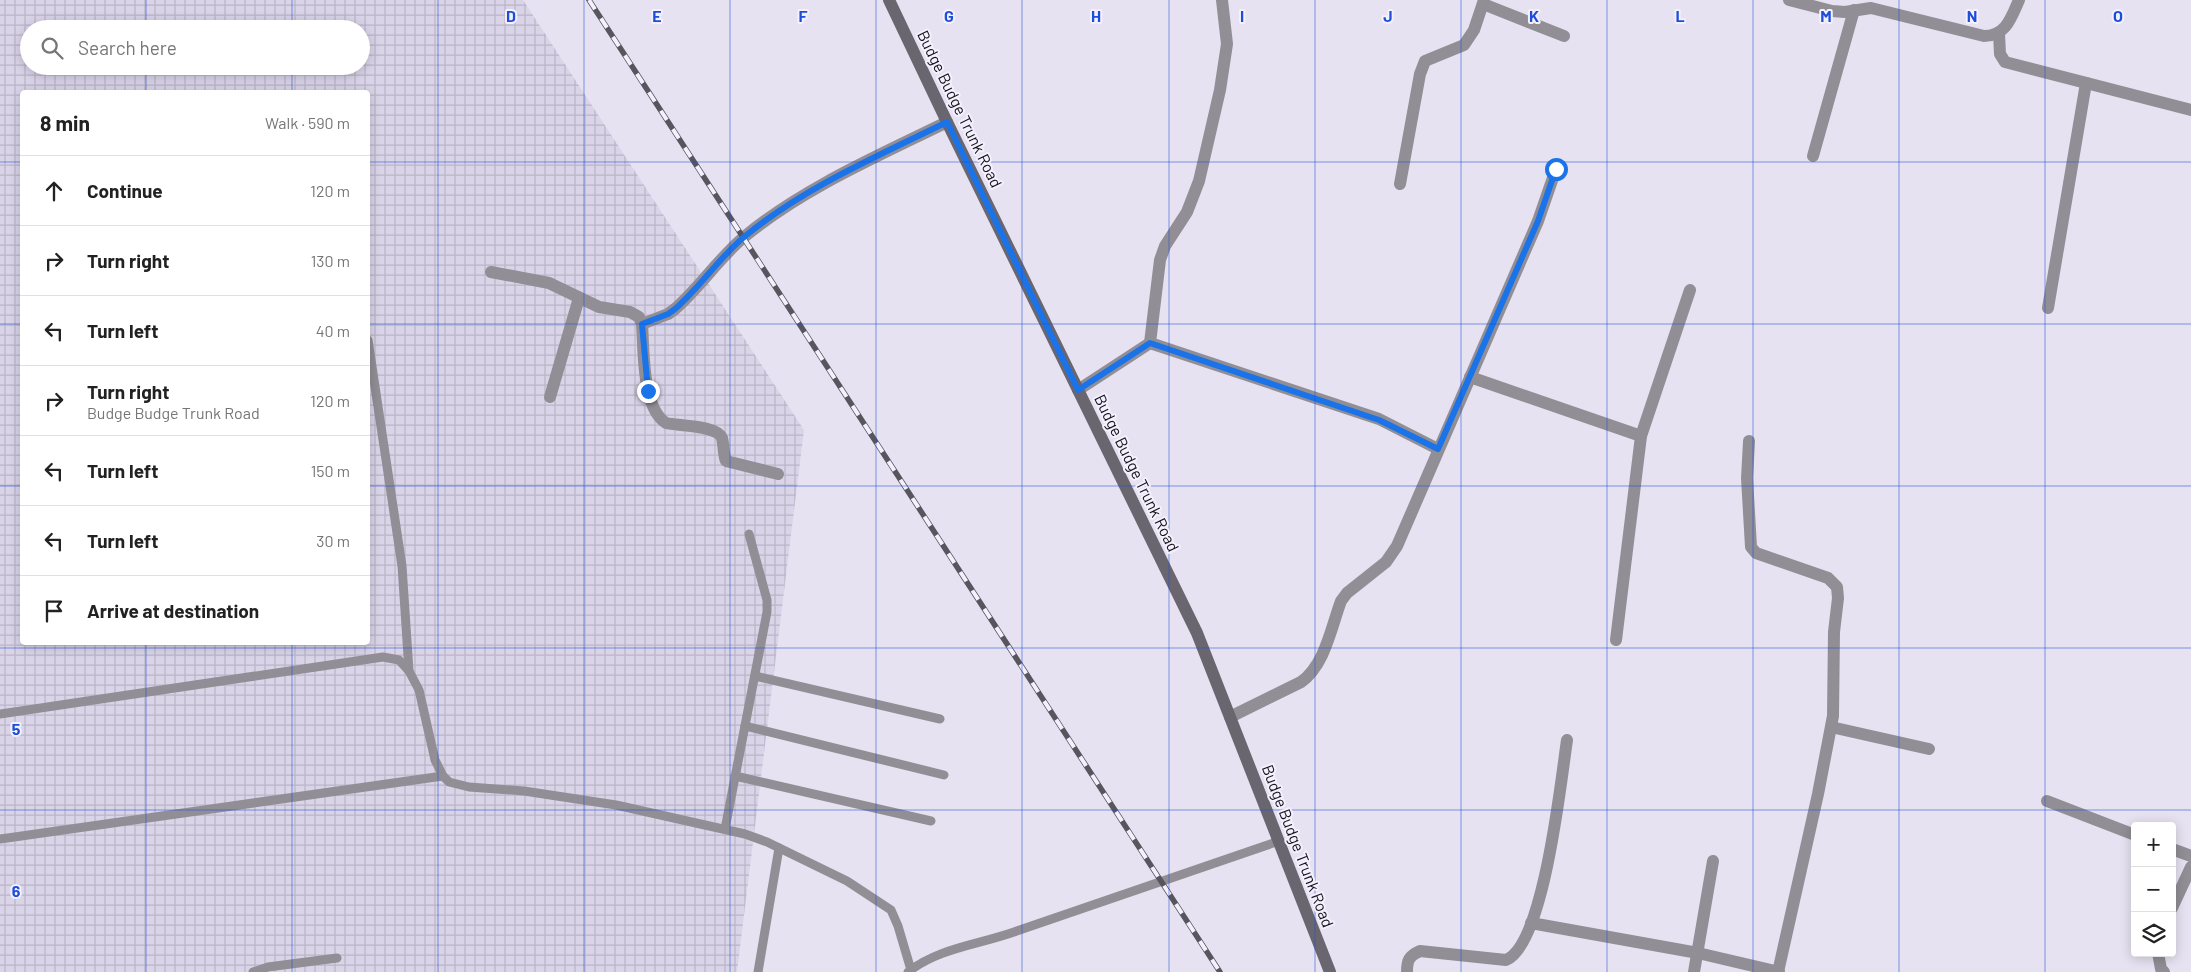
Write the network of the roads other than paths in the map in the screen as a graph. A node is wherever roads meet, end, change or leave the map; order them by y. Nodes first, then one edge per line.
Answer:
1 (889, 0) edge
2 (1222, 0) edge
3 (1789, 0) edge
4 (2019, 0) edge
5 (1484, 2) edge
6 (1809, 2) edge
7 (1854, 10) junction
8 (1999, 34) junction
9 (1564, 36) dead end
10 (2086, 83) junction
11 (2191, 110) edge
12 (947, 122) junction
13 (1813, 156) dead end
14 (1556, 169) dead end
15 (1400, 184) dead end
16 (492, 272) dead end
17 (1690, 290) dead end
18 (580, 298) junction
19 (2048, 308) dead end
20 (642, 324) junction
21 (1150, 343) junction
22 (370, 353) edge
23 (1470, 377) junction
24 (1078, 390) junction
25 (550, 398) dead end
26 (1641, 436) junction
27 (1750, 441) dead end
28 (1438, 449) junction
29 (778, 474) dead end
30 (749, 534) dead end
31 (1616, 640) dead end
32 (409, 671) junction
33 (755, 676) junction
34 (0, 714) edge
35 (1230, 717) junction
36 (940, 719) dead end
37 (745, 726) junction
38 (1831, 727) junction
39 (1567, 740) dead end
40 (1929, 749) dead end
41 (944, 775) dead end
42 (443, 776) junction
43 (735, 776) junction
44 (2048, 801) dead end
45 (931, 821) dead end
46 (725, 829) junction
47 (2131, 833) edge
48 (0, 839) edge
49 (1279, 841) junction
50 (779, 848) junction
51 (2176, 850) edge
52 (2191, 856) edge
53 (1713, 861) dead end
54 (2191, 867) edge
55 (2176, 899) edge
56 (1531, 923) junction
57 (1698, 953) junction
58 (2159, 957) edge
59 (337, 958) dead end
60 (909, 971) edge
61 (253, 972) edge
62 (758, 972) edge
63 (1330, 972) edge
64 (1407, 972) edge
65 (1694, 972) edge
66 (1778, 972) edge
67 (2164, 972) edge

1 - 12 main road, Budge Budge Trunk Road
2 - 21 street
3 - 6 street
4 - 8 street
5 - 9 street
5 - 15 street
6 - 7 street
7 - 8 street
7 - 13 street
8 - 10 street
10 - 11 street
10 - 19 street
12 - 20 street
12 - 24 main road, Budge Budge Trunk Road
14 - 23 street
16 - 18 street
17 - 26 street
18 - 20 street
18 - 25 street
20 - 29 street
21 - 24 street
21 - 28 street
22 - 32 lane
23 - 26 street
23 - 28 street
24 - 35 main road, Budge Budge Trunk Road
26 - 31 street
27 - 38 street
28 - 35 street
30 - 33 lane
32 - 34 lane
32 - 42 lane
33 - 36 lane
33 - 37 lane
35 - 49 main road, Budge Budge Trunk Road
37 - 41 lane
37 - 43 lane
38 - 40 street
38 - 66 street
39 - 56 street
42 - 46 lane
42 - 48 lane
43 - 45 lane
43 - 46 lane
44 - 47 street
46 - 50 lane
49 - 60 lane
49 - 63 main road, Budge Budge Trunk Road
50 - 60 lane
50 - 62 lane
51 - 52 street
53 - 57 street
54 - 55 street
56 - 57 street
56 - 64 street
57 - 65 street
57 - 66 street
58 - 67 street
59 - 61 lane

